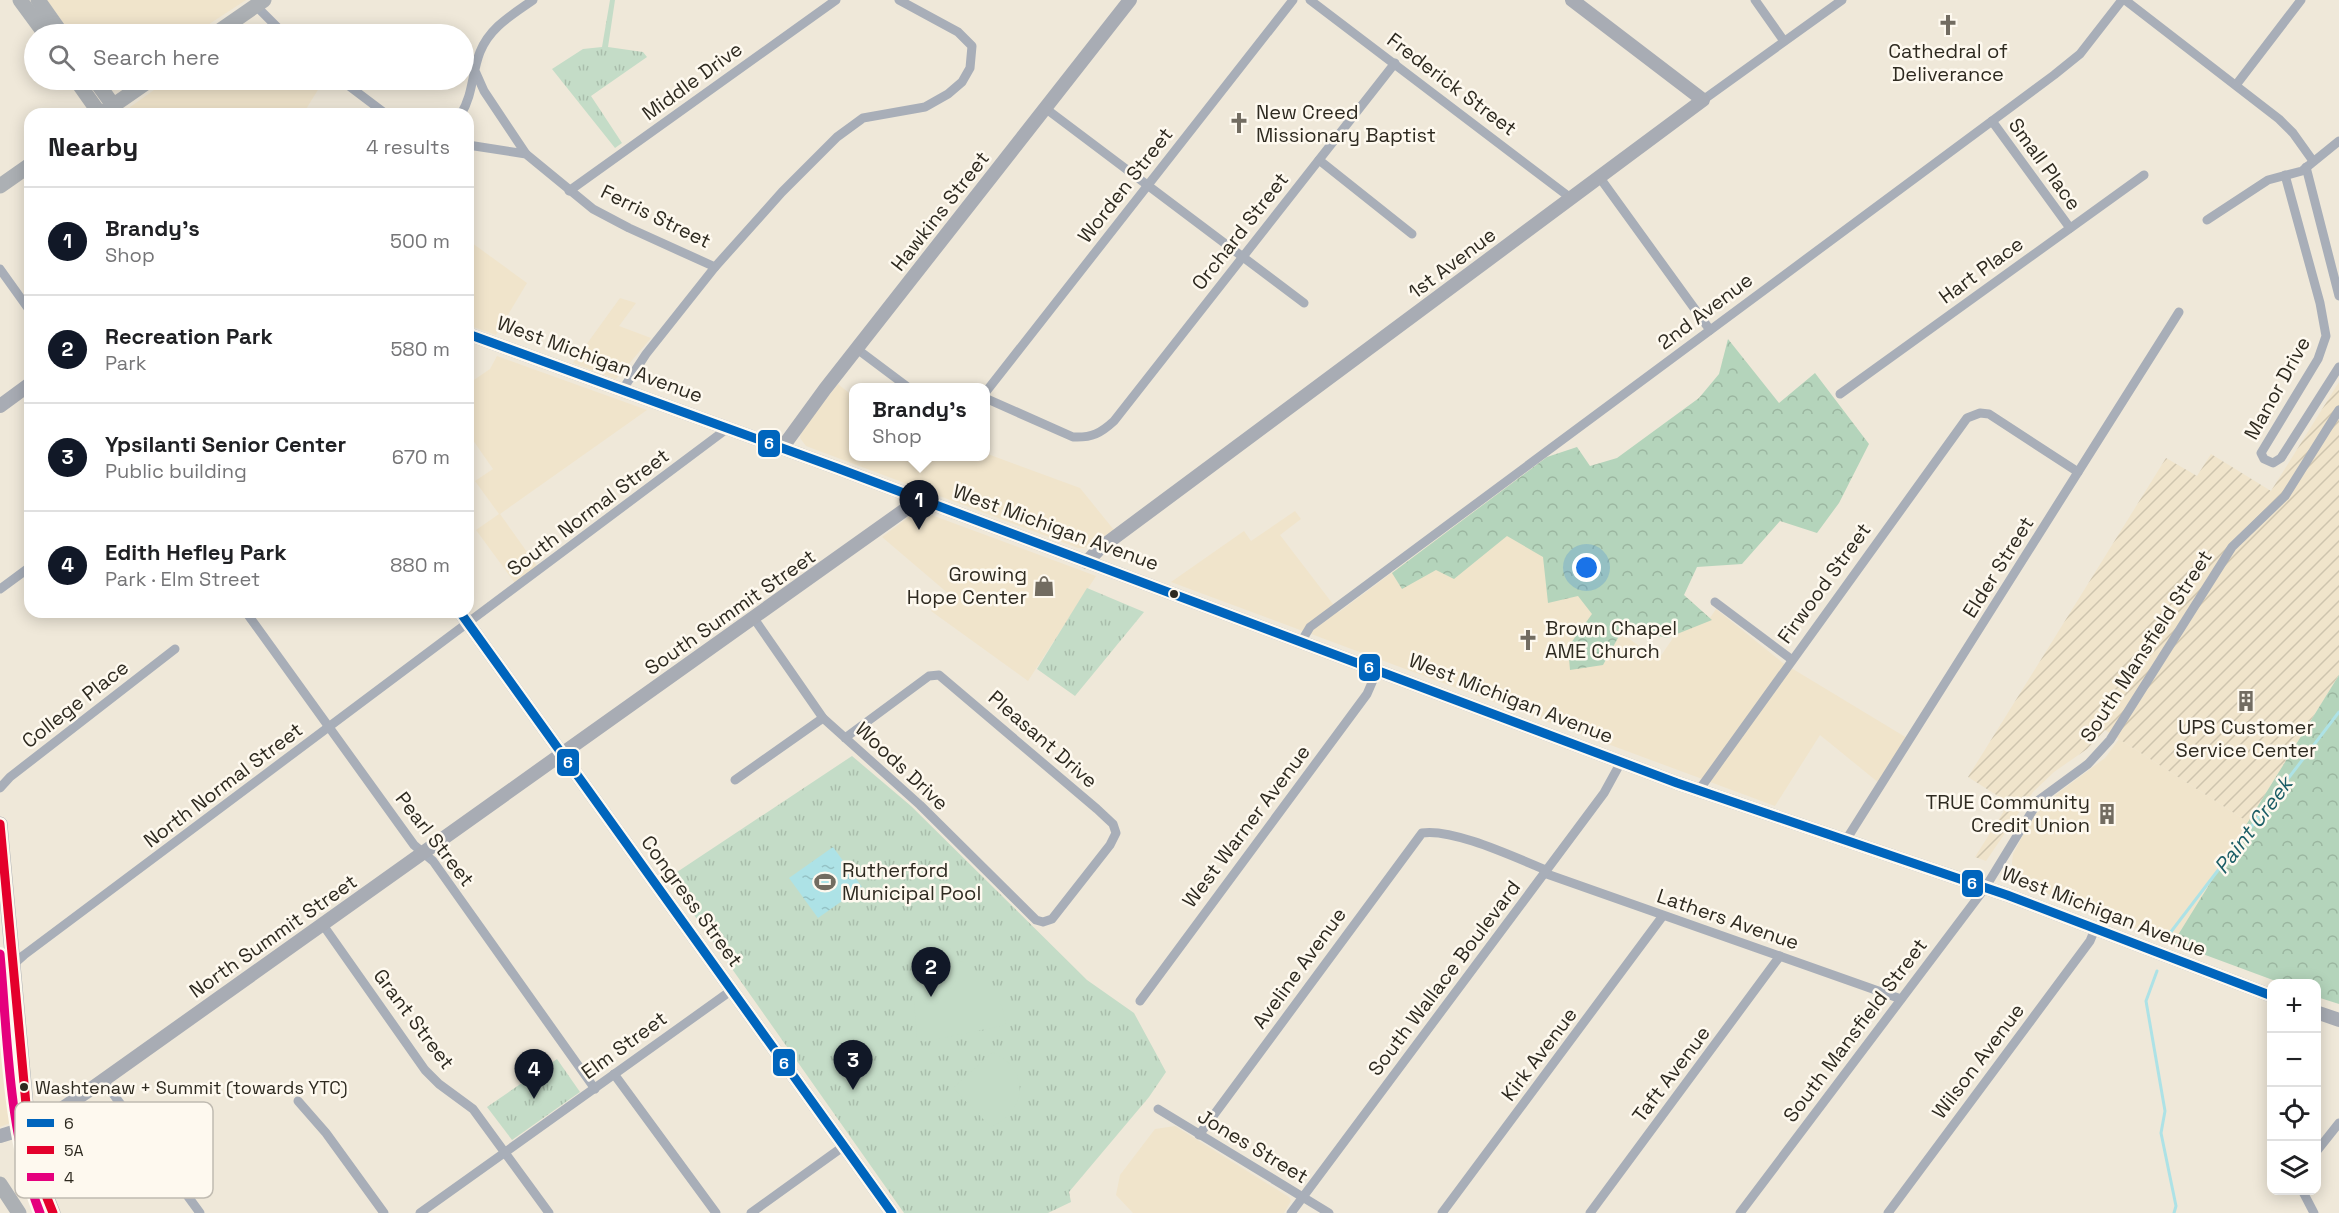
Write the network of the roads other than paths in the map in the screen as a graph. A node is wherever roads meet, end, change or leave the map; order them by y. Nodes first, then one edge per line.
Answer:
1 (20, 0) edge
2 (38, 0) edge
3 (533, 0) edge
4 (836, 0) edge
5 (899, 0) edge
6 (1130, 0) edge
7 (1293, 0) edge
8 (1310, 0) edge
9 (1572, 0) edge
10 (1755, 0) edge
11 (1842, 0) edge
12 (2123, 0) edge
13 (2301, 0) edge
14 (258, 2) edge
15 (38, 24) edge
16 (55, 24) edge
17 (228, 24) edge
18 (276, 24) edge
19 (1785, 41) junction
20 (1395, 63) junction
21 (476, 73) junction
22 (474, 79) edge
23 (2236, 85) junction
24 (86, 90) edge
25 (98, 90) edge
26 (137, 90) edge
27 (355, 90) edge
28 (471, 90) edge
29 (1703, 100) junction
30 (104, 108) edge
31 (106, 108) edge
32 (113, 108) edge
33 (378, 108) edge
34 (464, 108) edge
35 (1045, 108) junction
36 (1992, 121) junction
37 (2339, 141) edge
38 (474, 146) edge
39 (526, 154) junction
40 (1319, 160) junction
41 (2309, 164) junction
42 (24, 169) edge
43 (2144, 175) dead end
44 (2285, 175) junction
45 (1600, 178) junction
46 (0, 186) edge
47 (1147, 186) junction
48 (569, 191) junction
49 (1572, 199) junction
50 (2207, 220) dead end
51 (2070, 228) junction
52 (1412, 234) dead end
53 (1243, 256) junction
54 (715, 267) junction
55 (0, 270) edge
56 (2339, 296) edge
57 (24, 303) edge
58 (1304, 303) dead end
59 (2179, 312) dead end
60 (1710, 330) junction
61 (474, 336) edge
62 (857, 349) junction
63 (2339, 367) edge
64 (904, 383) edge
65 (990, 387) edge
66 (24, 388) edge
67 (623, 389) junction
68 (1840, 394) dead end
69 (990, 400) edge
70 (0, 406) edge
71 (2339, 410) edge
72 (728, 428) junction
73 (783, 448) junction
74 (2078, 472) junction
75 (920, 500) junction
76 (1087, 562) junction
77 (24, 571) edge
78 (0, 589) edge
79 (1715, 603) dead end
80 (250, 618) edge
81 (464, 618) edge
82 (755, 620) junction
83 (469, 624) junction
84 (1301, 642) junction
85 (175, 649) dead end
86 (1791, 659) junction
87 (1377, 671) junction
88 (823, 718) junction
89 (328, 728) junction
90 (845, 738) junction
91 (562, 755) junction
92 (1621, 762) junction
93 (735, 780) dead end
94 (0, 788) edge
95 (1699, 790) junction
96 (0, 824) edge
97 (1433, 831) joint
98 (1846, 840) junction
99 (423, 853) junction
100 (1545, 872) junction
101 (1985, 888) junction
102 (1662, 917) junction
103 (1043, 922) joint
104 (323, 924) junction
105 (2095, 929) junction
106 (1780, 956) junction
107 (4, 966) edge
108 (732, 990) junction
109 (2267, 994) edge
110 (1901, 999) junction
111 (1140, 1001) dead end
112 (2321, 1014) edge
113 (2339, 1020) edge
114 (614, 1074) junction
115 (104, 1080) junction
116 (594, 1089) junction
117 (297, 1101) dead end
118 (24, 1102) edge
119 (72, 1102) edge
120 (120, 1102) edge
121 (1158, 1109) dead end
122 (2339, 1123) edge
123 (15, 1131) edge
124 (1199, 1135) junction
125 (0, 1136) edge
126 (844, 1146) junction
127 (2321, 1146) edge
128 (505, 1153) junction
129 (0, 1184) edge
130 (2304, 1195) edge
131 (1303, 1197) junction
132 (189, 1198) edge
133 (19, 1213) edge
134 (200, 1213) edge
135 (384, 1213) edge
136 (420, 1213) edge
137 (549, 1213) edge
138 (716, 1213) edge
139 (751, 1213) edge
140 (892, 1213) edge
141 (1291, 1213) edge
142 (1329, 1213) edge
143 (1442, 1213) edge
144 (1590, 1213) edge
145 (1740, 1213) edge
146 (1888, 1213) edge
147 (2314, 1213) edge

1 - 15 main road
2 - 16 main road
3 - 21 street
4 - 48 street, Middle Drive
5 - 54 street
6 - 35 street, Hawkins Street
7 - 47 street, Worden Street
8 - 20 street, Frederick Street
9 - 29 street
10 - 19 street
11 - 19 street, 1st Avenue
12 - 23 street
12 - 36 street, 2nd Avenue
13 - 23 street
14 - 17 main road
14 - 18 street
19 - 29 street, 1st Avenue
20 - 40 street, Orchard Street
20 - 49 street, Frederick Street
21 - 22 street
21 - 39 street, Ferris Street
23 - 41 street
24 - 30 main road
25 - 31 main road
26 - 32 main road
27 - 33 street
28 - 34 street
29 - 45 street, 1st Avenue
35 - 47 street
35 - 62 street, Hawkins Street
36 - 51 street, Small Place
36 - 60 street, 2nd Avenue
37 - 41 street
38 - 39 street
39 - 48 street, Ferris Street
40 - 52 street
40 - 53 street, Orchard Street
41 - 44 street
41 - 56 street
42 - 46 main road
43 - 51 street, Hart Place
44 - 50 street
44 - 63 street, Manor Drive
45 - 49 street, 1st Avenue
45 - 60 street
47 - 53 street
47 - 65 street, Worden Street
48 - 54 street, Ferris Street
49 - 76 street, 1st Avenue
51 - 68 street, Hart Place
53 - 58 street
53 - 69 street, Orchard Street
54 - 67 street
55 - 57 street
59 - 74 street, Elder Street
60 - 84 street, 2nd Avenue
61 - 67 street, West Michigan Avenue
62 - 64 street
62 - 73 street, Hawkins Street
66 - 70 street
67 - 72 street, West Michigan Avenue
71 - 101 street, South Mansfield Street
72 - 73 street, West Michigan Avenue
72 - 83 street, South Normal Street
73 - 75 street, West Michigan Avenue
74 - 86 street, Firwood Street
74 - 98 street, Elder Street
75 - 76 street, West Michigan Avenue
75 - 82 street, South Summit Street
76 - 84 street, West Michigan Avenue
77 - 78 street
79 - 86 street
80 - 89 street, Pearl Street
81 - 83 street, Congress Street
82 - 88 street, Woods Drive
82 - 91 street, South Summit Street
83 - 89 street, North Normal Street
83 - 91 street, Congress Street
84 - 87 street, West Michigan Avenue
85 - 94 street, College Place
86 - 95 street, Firwood Street
87 - 92 street, West Michigan Avenue
87 - 111 street, West Warner Avenue
88 - 90 street, Woods Drive
88 - 93 street
89 - 99 street, Pearl Street
89 - 107 street, North Normal Street
90 - 103 street, Woods Drive
90 - 103 street, Pleasant Drive
91 - 99 street, North Summit Street
91 - 108 street, Congress Street
92 - 95 street, West Michigan Avenue
92 - 100 street, South Wallace Boulevard
95 - 98 street, West Michigan Avenue
96 - 107 main road
97 - 100 street, Lathers Avenue
97 - 124 street, Aveline Avenue
98 - 101 street, West Michigan Avenue
99 - 104 street, North Summit Street
99 - 116 street, Pearl Street
100 - 102 street, Lathers Avenue
100 - 131 street, South Wallace Boulevard
101 - 105 street, West Michigan Avenue
101 - 110 street, South Mansfield Street
102 - 106 street, Lathers Avenue
102 - 143 street, Kirk Avenue
104 - 115 street, North Summit Street
104 - 128 street, Grant Street
105 - 109 street, West Michigan Avenue
105 - 146 street, Wilson Avenue
106 - 110 street, Lathers Avenue
106 - 144 street, Taft Avenue
107 - 118 main road
108 - 114 street, Elm Street
108 - 126 street, Congress Street
110 - 145 street, South Mansfield Street
112 - 113 street
114 - 116 street, Elm Street
114 - 138 street
115 - 119 street, North Summit Street
115 - 120 street
116 - 128 street, Elm Street
117 - 135 street
121 - 124 street, Jones Street
122 - 127 street
123 - 125 street, North Summit Street
124 - 131 street, Jones Street
126 - 139 street
126 - 140 street, Congress Street
128 - 136 street, Elm Street
128 - 137 street, Grant Street
129 - 133 main road
130 - 147 street
131 - 141 street, South Wallace Boulevard
131 - 142 street, Jones Street
132 - 134 street

